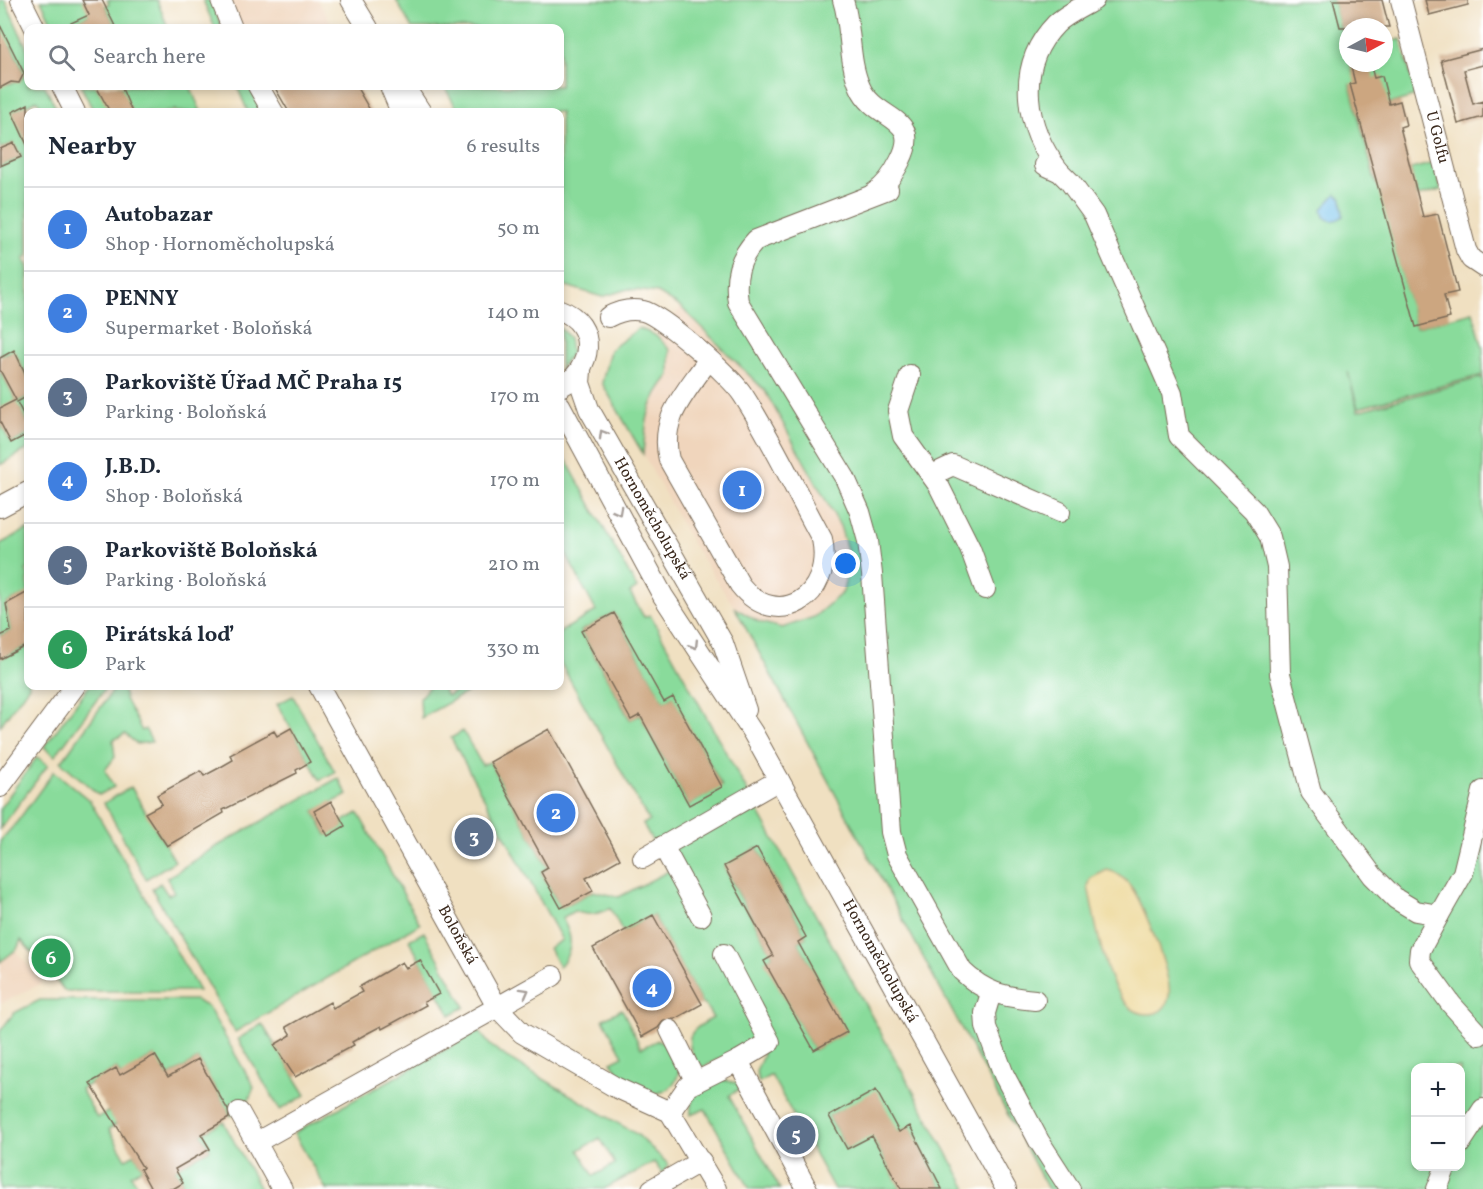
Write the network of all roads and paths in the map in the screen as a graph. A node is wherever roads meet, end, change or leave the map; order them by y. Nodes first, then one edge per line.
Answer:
1 (21, 0) edge
2 (221, 0) edge
3 (351, 0) edge
4 (843, 0) edge
5 (1062, 0) edge
6 (1094, 0) edge
7 (1401, 0) edge
8 (33, 24) edge
9 (230, 24) edge
10 (364, 24) edge
11 (1056, 24) junction
12 (64, 90) edge
13 (260, 90) edge
14 (392, 90) edge
15 (407, 90) edge
16 (73, 108) edge
17 (271, 108) edge
18 (399, 108) edge
19 (418, 108) edge
20 (888, 189) dead end
21 (869, 196) junction
22 (1483, 267) edge
23 (564, 312) edge
24 (608, 317) dead end
25 (708, 360) junction
26 (581, 371) junction
27 (910, 375) dead end
28 (564, 385) edge
29 (564, 412) edge
30 (932, 475) junction
31 (24, 494) edge
32 (0, 507) edge
33 (1060, 513) dead end
34 (985, 589) dead end
35 (72, 690) edge
36 (321, 690) edge
37 (753, 733) junction
38 (779, 780) junction
39 (0, 787) edge
40 (1483, 791) edge
41 (663, 846) junction
42 (643, 858) dead end
43 (1438, 915) junction
44 (701, 916) dead end
45 (724, 954) dead end
46 (553, 976) dead end
47 (991, 993) junction
48 (1035, 1000) dead end
49 (497, 1007) junction
50 (670, 1030) dead end
51 (1479, 1035) dead end
52 (738, 1061) junction
53 (696, 1082) junction
54 (1483, 1109) edge
55 (239, 1112) dead end
56 (670, 1112) junction
57 (1465, 1138) edge
58 (257, 1142) junction
59 (701, 1161) junction
60 (1444, 1171) edge
61 (282, 1189) edge
62 (652, 1189) edge
63 (716, 1189) edge
64 (807, 1189) edge
65 (1006, 1189) edge
66 (1070, 1189) edge
67 (1437, 1189) edge

1 - 8 street
2 - 9 street
3 - 10 street
4 - 21 street
5 - 11 street
6 - 11 street
7 - 22 street, U Golfu
11 - 43 street
12 - 16 street
13 - 17 street
14 - 18 street
15 - 19 street
20 - 21 street
21 - 47 street
23 - 26 street, Hornoměcholupská
24 - 25 street
25 - 25 street
26 - 28 street
37 -> 26 street, Hornoměcholupská
27 - 30 street
29 -> 37 street, Hornoměcholupská
30 - 33 street
30 - 34 street
31 - 32 street
35 - 39 street
36 - 49 street, Boloňská
37 - 38 street, Hornoměcholupská
38 - 41 street
38 - 65 street, Hornoměcholupská
40 - 43 street
41 - 42 street
41 - 44 street
43 - 51 street
45 - 52 street
49 -> 46 street
47 - 48 street
47 - 66 street
49 - 56 street, Boloňská
49 - 58 street
50 - 53 street
52 - 53 street
52 - 64 street
53 - 56 street
54 - 57 street
55 - 58 street
56 - 59 street
58 - 61 street
59 - 62 street
59 - 63 street
60 - 67 street

